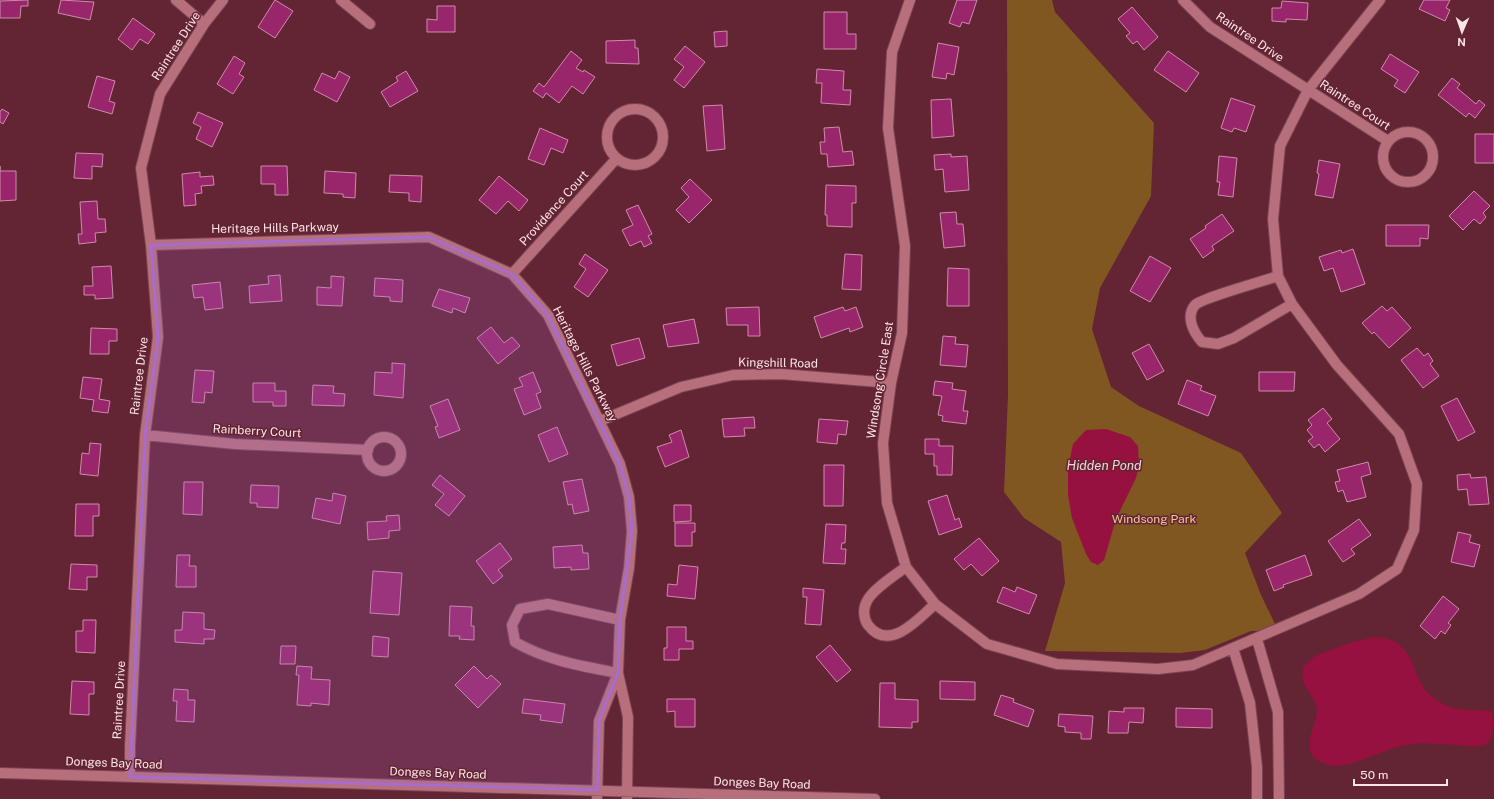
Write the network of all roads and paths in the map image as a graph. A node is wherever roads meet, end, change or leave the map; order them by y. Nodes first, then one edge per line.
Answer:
1 (176, 0) edge
2 (223, 0) edge
3 (341, 0) edge
4 (910, 0) edge
5 (1183, 0) edge
6 (1380, 0) edge
7 (204, 24) junction
8 (370, 24) dead end
9 (1308, 90) junction
10 (1388, 141) junction
11 (616, 159) junction
12 (151, 245) junction
13 (512, 274) junction
14 (1278, 276) junction
15 (1292, 304) junction
16 (891, 383) junction
17 (600, 422) junction
18 (145, 435) junction
19 (368, 450) dead end
20 (906, 567) junction
21 (936, 604) junction
22 (620, 620) junction
23 (1257, 639) junction
24 (1233, 648) junction
25 (618, 673) junction
26 (0, 773) edge
27 (130, 777) junction
28 (597, 795) edge
29 (628, 795) edge
30 (875, 799) edge
31 (1256, 799) edge
32 (1279, 799) edge

1 - 7 street
2 - 7 street, Raintree Drive
3 - 8 street
4 - 16 street, Windsong Circle East
5 - 9 street, Raintree Drive
6 - 9 street
7 - 12 street, Raintree Drive
9 - 10 street, Raintree Court
9 - 14 street
10 - 10 street, Raintree Court
11 - 11 street
11 - 13 street, Providence Court
12 - 13 street, Heritage Hills Parkway
12 - 18 street, Raintree Drive
13 - 17 street, Heritage Hills Parkway
14 - 15 street, Windsong Circle East
14 - 15 street
15 - 23 street, Windsong Circle East
16 - 17 street, Kingshill Road
16 - 20 street, Windsong Circle East
17 - 22 street, Heritage Hills Parkway
18 - 19 street, Rainberry Court
18 - 27 street, Raintree Drive
20 - 21 street, Windsong Circle East
20 - 21 street
21 - 24 street, Windsong Circle East
22 - 25 street, Heritage Hills Parkway
22 - 25 street
23 - 24 street, Windsong Circle East
23 - 32 street
24 - 31 street
25 - 28 street, Heritage Hills Parkway
25 - 29 street, Heritage Hills Parkway
26 - 27 street, Donges Bay Road
27 - 28 street, Donges Bay Road
28 - 29 street, Donges Bay Road
29 - 30 street, Donges Bay Road

